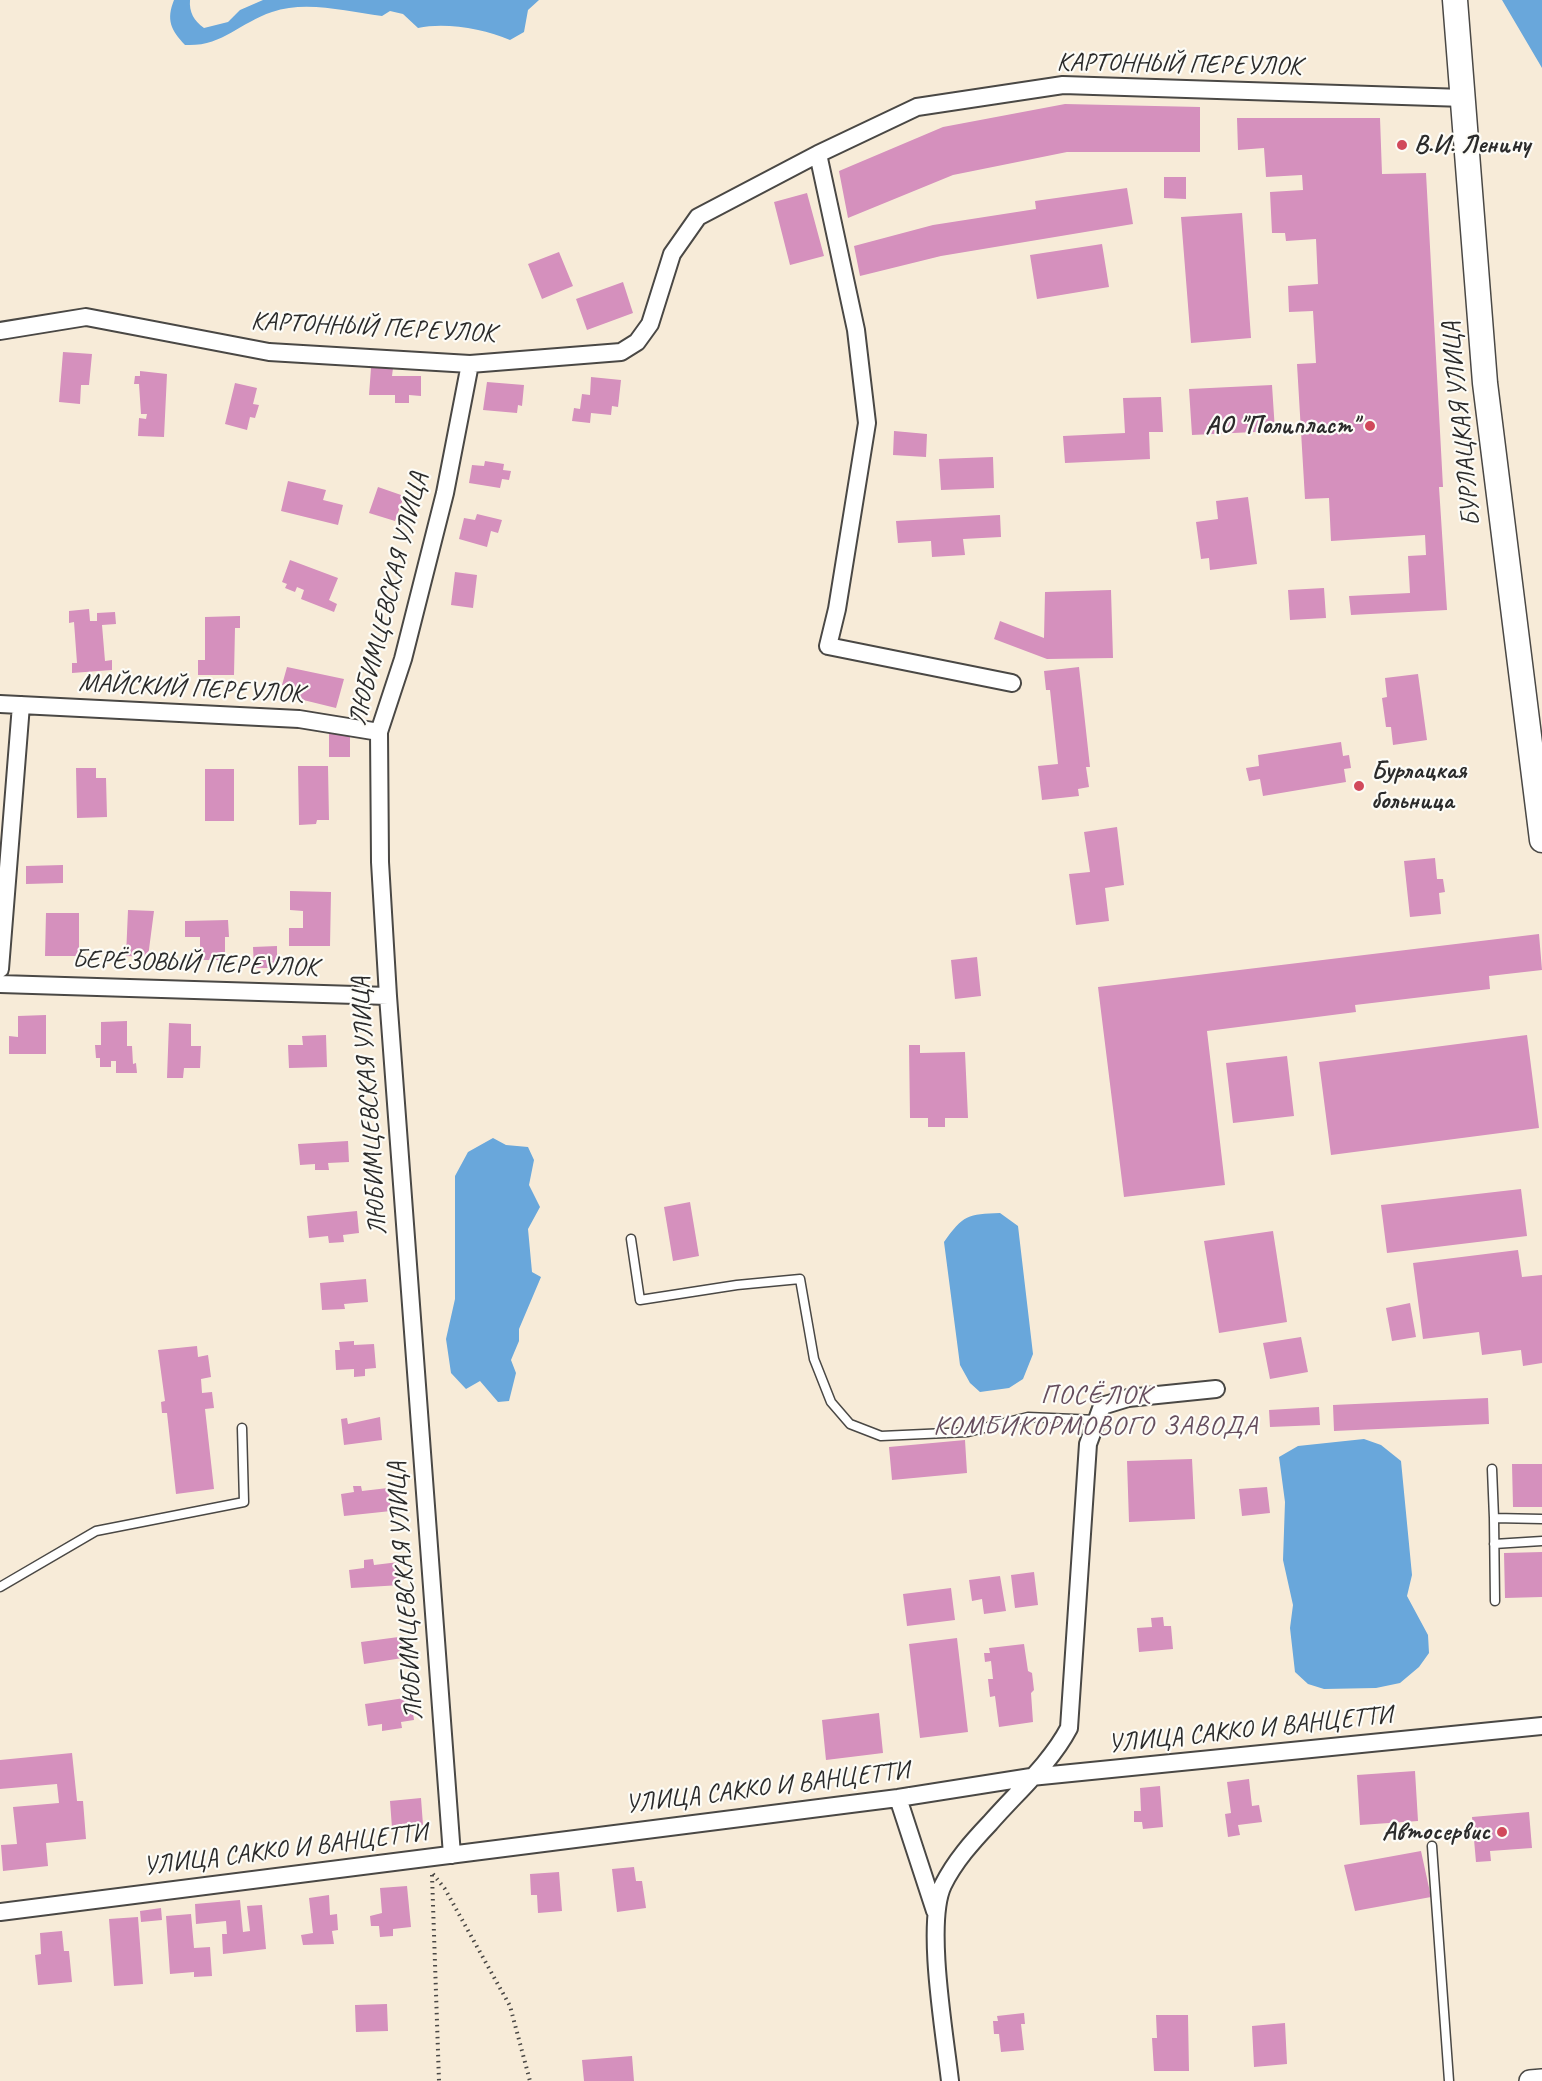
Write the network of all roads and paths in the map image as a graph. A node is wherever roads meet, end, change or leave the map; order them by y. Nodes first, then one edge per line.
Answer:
1 (1456, 10) edge
2 (1464, 98) junction
3 (818, 154) junction
4 (0, 331) edge
5 (470, 364) junction
6 (1012, 683) dead end
7 (0, 704) edge
8 (21, 705) junction
9 (378, 732) junction
10 (1542, 840) edge
11 (0, 969) edge
12 (0, 984) edge
13 (388, 996) junction
14 (631, 1239) dead end
15 (1215, 1389) dead end
16 (1097, 1420) junction
17 (242, 1428) dead end
18 (1492, 1469) dead end
19 (1494, 1518) junction
20 (1542, 1520) edge
21 (1542, 1541) edge
22 (1494, 1544) junction
23 (0, 1587) edge
24 (1495, 1601) dead end
25 (1542, 1726) edge
26 (1031, 1777) junction
27 (898, 1798) junction
28 (1432, 1846) dead end
29 (452, 1855) junction
30 (432, 1865) junction
31 (936, 1911) junction
32 (0, 1912) edge
33 (1542, 2080) edge
34 (439, 2081) edge
35 (530, 2081) edge
36 (950, 2081) edge
37 (1449, 2081) edge
38 (1530, 2081) edge

1 - 2 main road, БУРЛАЦКАЯ УЛИЦА
2 - 3 street, КАРТОННЫЙ ПЕРЕУЛОК
2 - 10 main road, БУРЛАЦКАЯ УЛИЦА
3 - 5 street, КАРТОННЫЙ ПЕРЕУЛОК
3 - 6 street
4 - 5 street, КАРТОННЫЙ ПЕРЕУЛОК
5 - 9 street, ЛЮБИМЦЕВСКАЯ УЛИЦА
7 - 8 street, МАЙСКИЙ ПЕРЕУЛОК
8 - 9 street, МАЙСКИЙ ПЕРЕУЛОК
8 - 11 street
9 - 13 street, ЛЮБИМЦЕВСКАЯ УЛИЦА
12 - 13 street, БЕРЁЗОВЫЙ ПЕРЕУЛОК
13 - 29 street, ЛЮБИМЦЕВСКАЯ УЛИЦА
14 - 16 lane
15 - 16 street
16 - 26 street
17 - 23 lane
18 - 19 lane
19 - 20 lane
19 - 22 lane
21 - 22 lane
22 - 24 lane
25 - 26 street, УЛИЦА САККО И ВАНЦЕТТИ
26 - 27 street, УЛИЦА САККО И ВАНЦЕТТИ
26 - 31 street
27 - 29 street, УЛИЦА САККО И ВАНЦЕТТИ
27 - 31 street
28 - 37 lane
29 - 30 street, УЛИЦА САККО И ВАНЦЕТТИ
30 - 32 street, УЛИЦА САККО И ВАНЦЕТТИ
30 - 34 path
30 - 35 path
31 - 36 street
33 - 38 street

